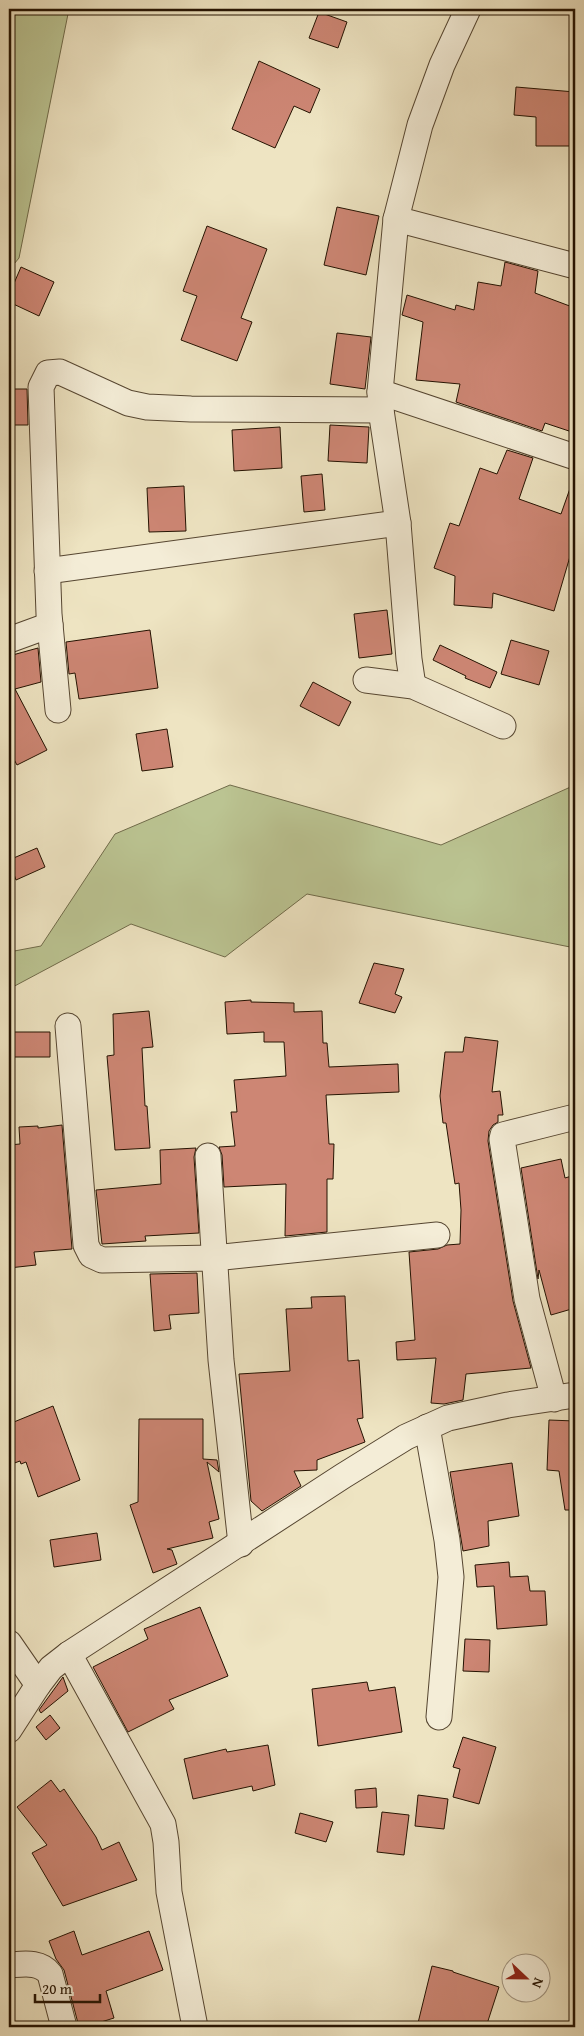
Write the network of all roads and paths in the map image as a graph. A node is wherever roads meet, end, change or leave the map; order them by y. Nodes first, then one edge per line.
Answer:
1 (468, 9) edge
2 (396, 219) junction
3 (575, 266) edge
4 (381, 401) junction
5 (575, 457) edge
6 (398, 523) junction
7 (47, 570) junction
8 (50, 625) junction
9 (9, 640) edge
10 (366, 680) dead end
11 (413, 686) junction
12 (58, 710) dead end
13 (503, 726) dead end
14 (68, 1026) dead end
15 (575, 1117) edge
16 (208, 1156) dead end
17 (437, 1235) dead end
18 (214, 1258) junction
19 (565, 1397) edge
20 (427, 1427) junction
21 (241, 1544) junction
22 (9, 1643) edge
23 (69, 1654) junction
24 (38, 1685) junction
25 (439, 1717) dead end
26 (9, 1730) edge
27 (9, 1965) edge
28 (64, 2027) edge
29 (195, 2027) edge

1 - 2 street
2 - 3 street
2 - 4 street
4 - 5 street
4 - 6 street
4 - 7 street
6 - 7 street
6 - 11 street
7 - 8 street
8 - 9 street
8 - 12 street
10 - 11 street
11 - 13 street
14 - 18 street
15 - 19 street
16 - 18 street
17 - 18 street
18 - 21 street
19 - 20 street
20 - 21 street
20 - 25 street
21 - 23 street
22 - 24 street
23 - 24 street
23 - 29 street
24 - 26 street
27 - 28 street

